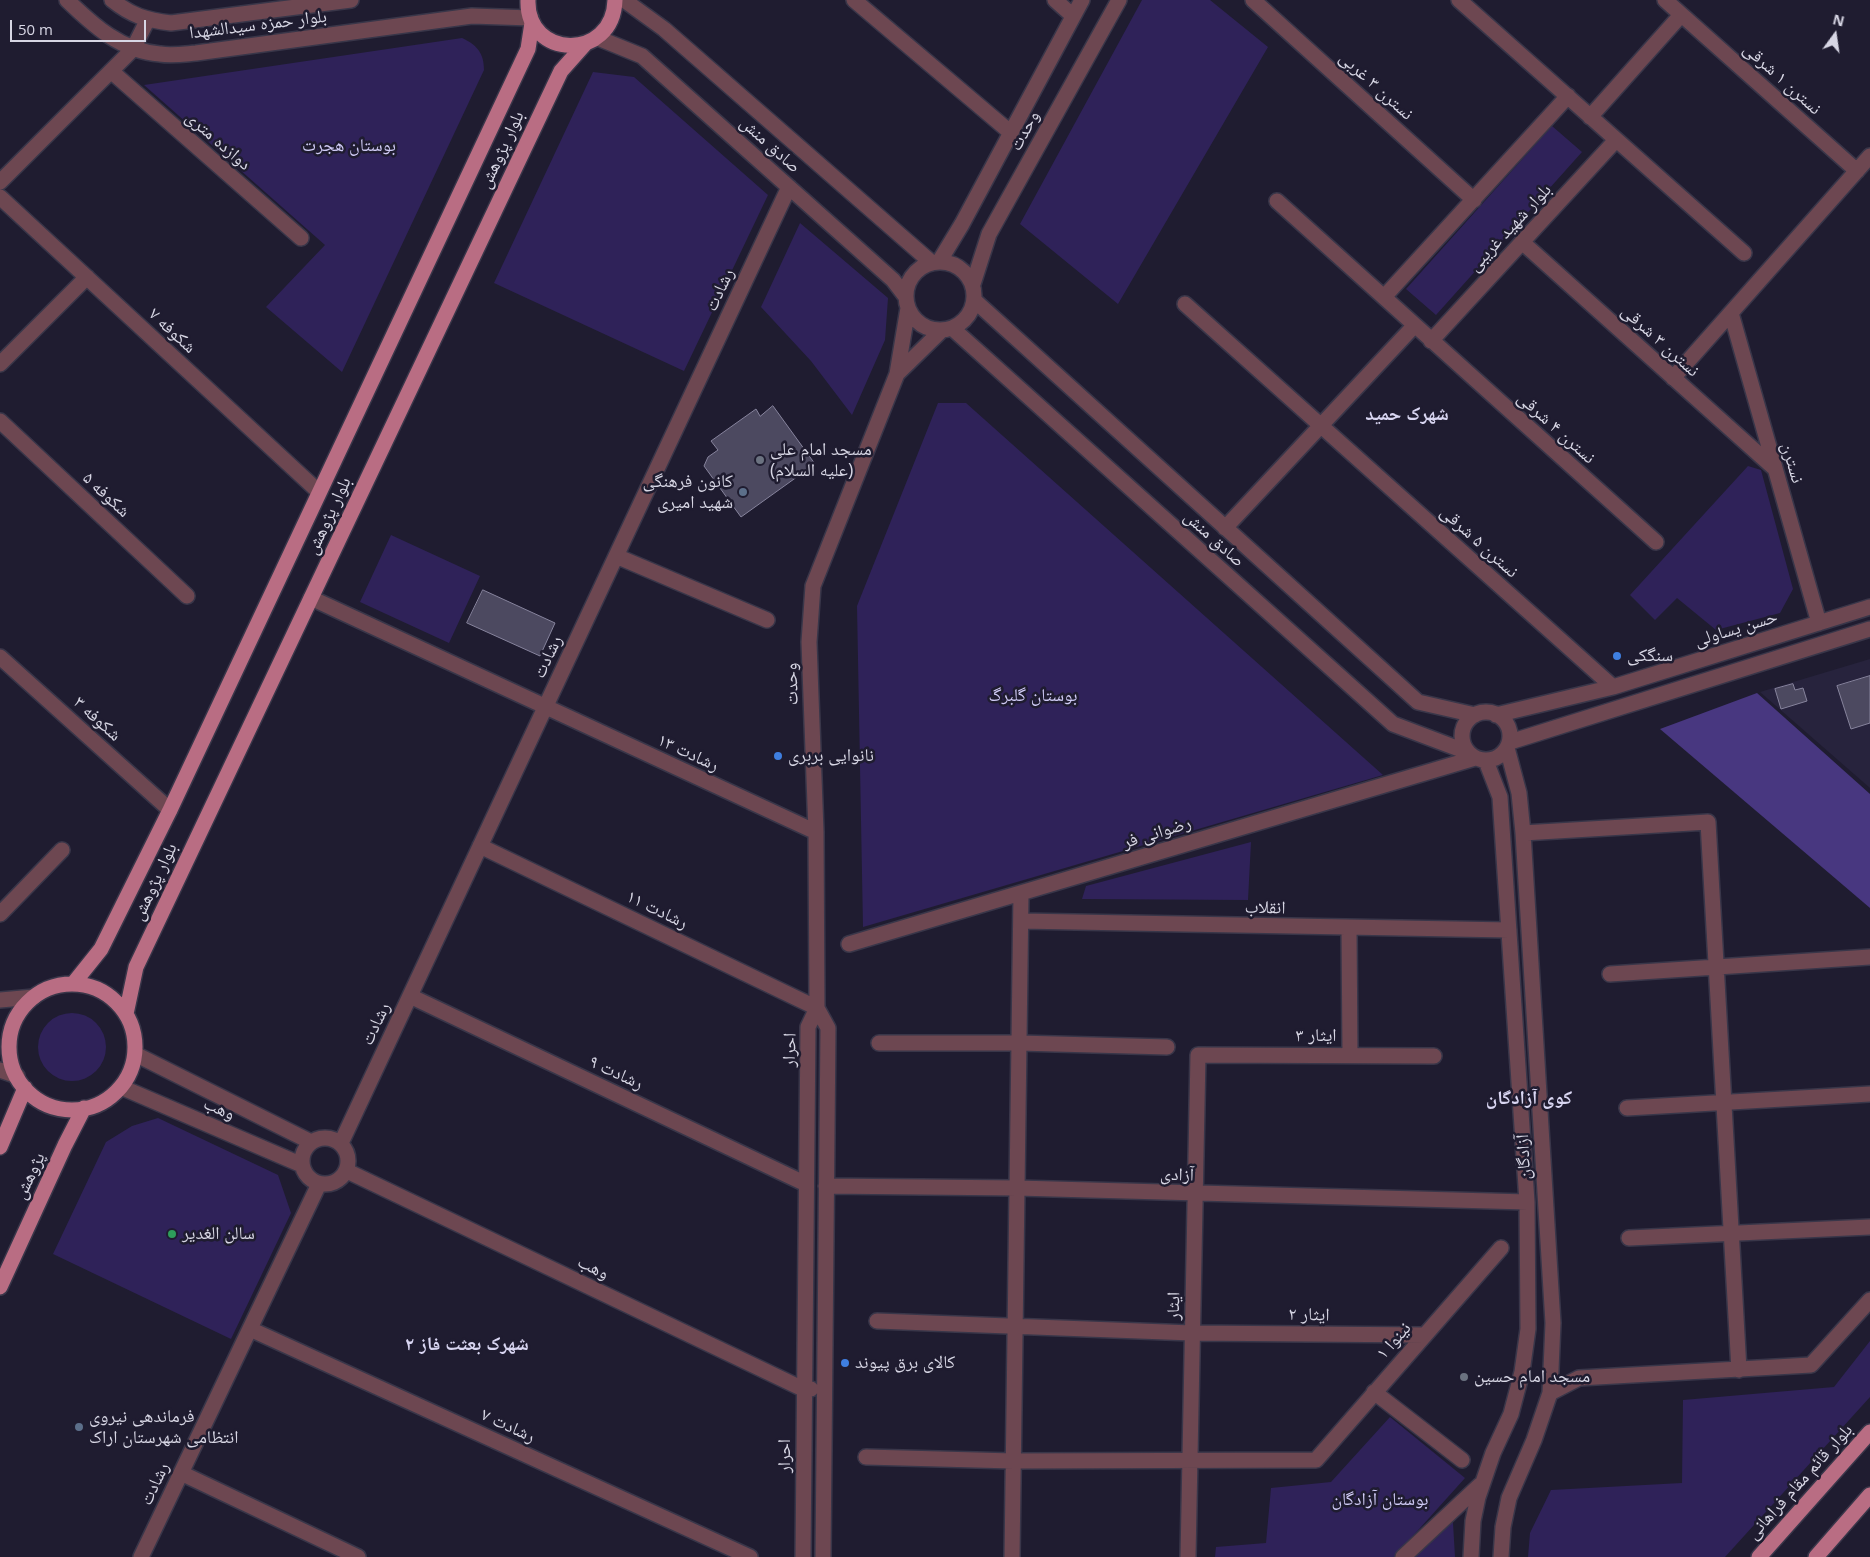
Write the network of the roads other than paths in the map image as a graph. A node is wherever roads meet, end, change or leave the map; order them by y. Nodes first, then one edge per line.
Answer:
1 (67, 0) edge
2 (112, 0) edge
3 (351, 0) edge
4 (528, 0) edge
5 (615, 0) edge
6 (624, 0) edge
7 (854, 0) edge
8 (1055, 0) edge
9 (1082, 0) edge
10 (1119, 0) edge
11 (1253, 0) edge
12 (1459, 0) edge
13 (1665, 0) edge
14 (1681, 15) junction
15 (1073, 16) junction
16 (532, 20) junction
17 (147, 21) junction
18 (591, 41) junction
19 (133, 49) junction
20 (111, 71) junction
21 (1568, 96) junction
22 (1590, 117) junction
23 (1010, 132) junction
24 (1616, 140) junction
25 (1870, 156) edge
26 (1857, 171) junction
27 (0, 182) edge
28 (789, 187) junction
29 (0, 197) edge
30 (1474, 200) junction
31 (1277, 201) dead end
32 (301, 238) dead end
33 (1522, 242) junction
34 (1744, 253) dead end
35 (935, 262) junction
36 (87, 278) junction
37 (973, 284) junction
38 (1384, 297) junction
39 (974, 300) junction
40 (907, 303) junction
41 (1185, 304) dead end
42 (1731, 313) junction
43 (1414, 326) junction
44 (947, 329) junction
45 (1431, 341) junction
46 (0, 364) edge
47 (897, 374) junction
48 (1673, 378) junction
49 (0, 421) edge
50 (1320, 426) junction
51 (1773, 467) junction
52 (319, 492) junction
53 (1224, 528) junction
54 (1656, 542) dead end
55 (616, 556) junction
56 (187, 596) dead end
57 (311, 598) junction
58 (1870, 607) edge
59 (767, 620) dead end
60 (1819, 623) junction
61 (1870, 629) edge
62 (0, 657) edge
63 (1613, 687) junction
64 (545, 708) junction
65 (1475, 714) junction
66 (1496, 714) junction
67 (1509, 745) junction
68 (1476, 757) junction
69 (170, 810) junction
70 (816, 832) junction
71 (1523, 833) junction
72 (480, 846) junction
73 (62, 850) dead end
74 (1021, 893) junction
75 (0, 914) edge
76 (1021, 921) junction
77 (1350, 928) junction
78 (1509, 930) junction
79 (849, 944) dead end
80 (1870, 958) edge
81 (1716, 966) junction
82 (1610, 974) dead end
83 (73, 984) junction
84 (410, 996) junction
85 (34, 997) junction
86 (0, 1000) edge
87 (816, 1008) junction
88 (126, 1014) junction
89 (879, 1043) dead end
90 (1019, 1043) junction
91 (1167, 1047) dead end
92 (135, 1054) junction
93 (1198, 1055) joint
94 (1350, 1055) junction
95 (1434, 1056) dead end
96 (0, 1070) edge
97 (20, 1082) junction
98 (121, 1087) junction
99 (1870, 1094) edge
100 (1724, 1102) junction
101 (84, 1108) junction
102 (1627, 1108) dead end
103 (311, 1142) junction
104 (341, 1143) junction
105 (0, 1147) edge
106 (302, 1166) junction
107 (347, 1170) junction
108 (320, 1184) junction
109 (806, 1184) junction
110 (826, 1186) junction
111 (1017, 1188) junction
112 (1195, 1194) junction
113 (1527, 1202) junction
114 (1870, 1227) edge
115 (1731, 1233) junction
116 (1629, 1238) dead end
117 (1501, 1248) dead end
118 (0, 1287) edge
119 (1870, 1300) edge
120 (878, 1321) dead end
121 (1015, 1325) junction
122 (250, 1329) junction
123 (1192, 1332) junction
124 (1424, 1335) junction
125 (1739, 1370) junction
126 (824, 1389) junction
127 (804, 1390) junction
128 (1374, 1392) junction
129 (1550, 1393) junction
130 (1870, 1432) edge
131 (866, 1457) dead end
132 (1462, 1460) dead end
133 (1013, 1461) junction
134 (1190, 1462) junction
135 (181, 1473) junction
136 (1483, 1482) junction
137 (1870, 1494) edge
138 (141, 1557) edge
139 (358, 1557) edge
140 (750, 1557) edge
141 (803, 1557) edge
142 (823, 1557) edge
143 (1012, 1557) edge
144 (1188, 1557) edge
145 (1403, 1557) edge
146 (1471, 1557) edge
147 (1501, 1557) edge
148 (1759, 1557) edge
149 (1816, 1557) edge

1 - 19 street, بلوار حمزه سیدالشهدا
2 - 17 street, بلوار حمزه سیدالشهدا
3 - 17 street, بلوار حمزه سیدالشهدا
4 - 16 main road, بلوار پژوهش
5 - 18 main road, بلوار پژوهش
6 - 35 street, صادق منش
7 - 23 street
8 - 15 street
9 - 15 street, وحدت
10 - 37 street, وحدت
11 - 30 street, نسترن ۳ غربی
12 - 21 street
13 - 14 street, نسترن ۱ شرقی
14 - 22 street
14 - 26 street, نسترن ۱ شرقی
15 - 23 street, وحدت
16 - 18 main road
16 - 19 street, بلوار حمزه سیدالشهدا
16 - 52 main road, بلوار پژوهش
17 - 19 street
18 - 28 street, صادق منش
18 - 57 main road, بلوار پژوهش
19 - 20 street
20 - 27 street
20 - 32 street, دوازده متری
21 - 22 street
21 - 30 street
22 - 24 street
23 - 35 street, وحدت
24 - 33 street, بلوار شهید غریبی
24 - 34 street
25 - 26 street
26 - 42 street
28 - 40 street, صادق منش
28 - 55 street, رشادت
29 - 36 street, شکوفه ۷
30 - 38 street
31 - 38 street, نسترن ۴ شرقی
33 - 45 street, بلوار شهید غریبی
33 - 48 street, نسترن ۳ شرقی
35 - 37 street
35 - 40 street
36 - 46 street
36 - 52 street, شکوفه ۷
37 - 39 street
38 - 43 street, نسترن ۴ شرقی
39 - 44 street
39 - 53 street, صادق منش
40 - 44 street
40 - 47 street, وحدت
41 - 50 street, نسترن ۵ شرقی
42 - 48 street
42 - 51 street, نسترن
43 - 45 street, نسترن ۴ شرقی
43 - 50 street
44 - 47 street, وحدت
44 - 68 street, صادق منش
45 - 54 street, نسترن ۴ شرقی
47 - 70 street, وحدت
48 - 51 street, نسترن ۳ شرقی
49 - 56 street, شکوفه ۵
50 - 53 street
50 - 63 street, نسترن ۵ شرقی
51 - 60 street, نسترن
52 - 69 main road, بلوار پژوهش
53 - 65 street, صادق منش
55 - 59 street
55 - 64 street, رشادت
57 - 64 street, رشادت ۱۳
57 - 88 main road, بلوار پژوهش
58 - 60 street, حسن یساولی
60 - 63 street, حسن یساولی
61 - 67 street
62 - 69 street, شکوفه ۳
63 - 66 street, حسن یساولی
64 - 70 street, رشادت ۱۳
64 - 72 street, رشادت
65 - 66 street
65 - 68 street
66 - 67 street
67 - 68 street
67 - 71 street, آزادگان
68 - 74 street, رضوانی فر
68 - 78 street, آزادگان
69 - 83 main road, بلوار پژوهش
70 - 87 street, وحدت
71 - 81 street
71 - 129 street, آزادگان
72 - 84 street, رشادت
72 - 87 street, رشادت ۱۱
73 - 75 street
74 - 76 street
74 - 79 street, رضوانی فر
76 - 77 street, انقلاب
76 - 90 street
77 - 78 street, انقلاب
77 - 94 street
78 - 113 street, آزادگان
80 - 81 street
81 - 82 street
81 - 100 street
83 - 85 main road
83 - 88 main road
84 - 104 street, رشادت
84 - 109 street, رشادت ۹
85 - 86 street
85 - 97 main road
87 - 109 street, احرار
87 - 110 street, احرار
88 - 92 main road
89 - 90 street
90 - 91 street
90 - 111 street
92 - 98 main road
92 - 103 street, وهب
93 - 94 street, ایثار ۳
93 - 112 street, ایثار
94 - 95 street, ایثار ۳
96 - 97 street
97 - 101 main road
97 - 105 main road
98 - 101 main road
98 - 106 street, وهب
99 - 100 street
100 - 102 street
100 - 115 street
101 - 118 main road, پژوهش
103 - 104 street
103 - 106 street
104 - 107 street
106 - 108 street
107 - 108 street
107 - 127 street, وهب
108 - 122 street, رشادت
109 - 127 street, احرار
110 - 111 street, آزادی
110 - 126 street, احرار
111 - 112 street, آزادی
111 - 121 street
112 - 113 street, آزادی
112 - 123 street, ایثار
113 - 136 street, آزادگان
114 - 115 street
115 - 116 street
115 - 125 street
117 - 124 street, نینوا ۱
119 - 125 street
120 - 121 street, ایثار ۲
121 - 123 street, ایثار ۲
121 - 133 street
122 - 135 street, رشادت
122 - 140 street, رشادت ۷
123 - 124 street, ایثار ۲
123 - 134 street, ایثار
124 - 128 street, نینوا ۱
125 - 129 street
126 - 127 street, وهب
126 - 142 street, احرار
127 - 141 street, احرار
128 - 132 street
128 - 134 street, نینوا ۱
129 - 147 street, آزادگان
130 - 148 main road, بلوار قائم مقام فراهانی
131 - 133 street
133 - 134 street
133 - 143 street
134 - 144 street, ایثار
135 - 138 street, رشادت
135 - 139 street
136 - 145 street
136 - 146 street, آزادگان
137 - 149 main road

